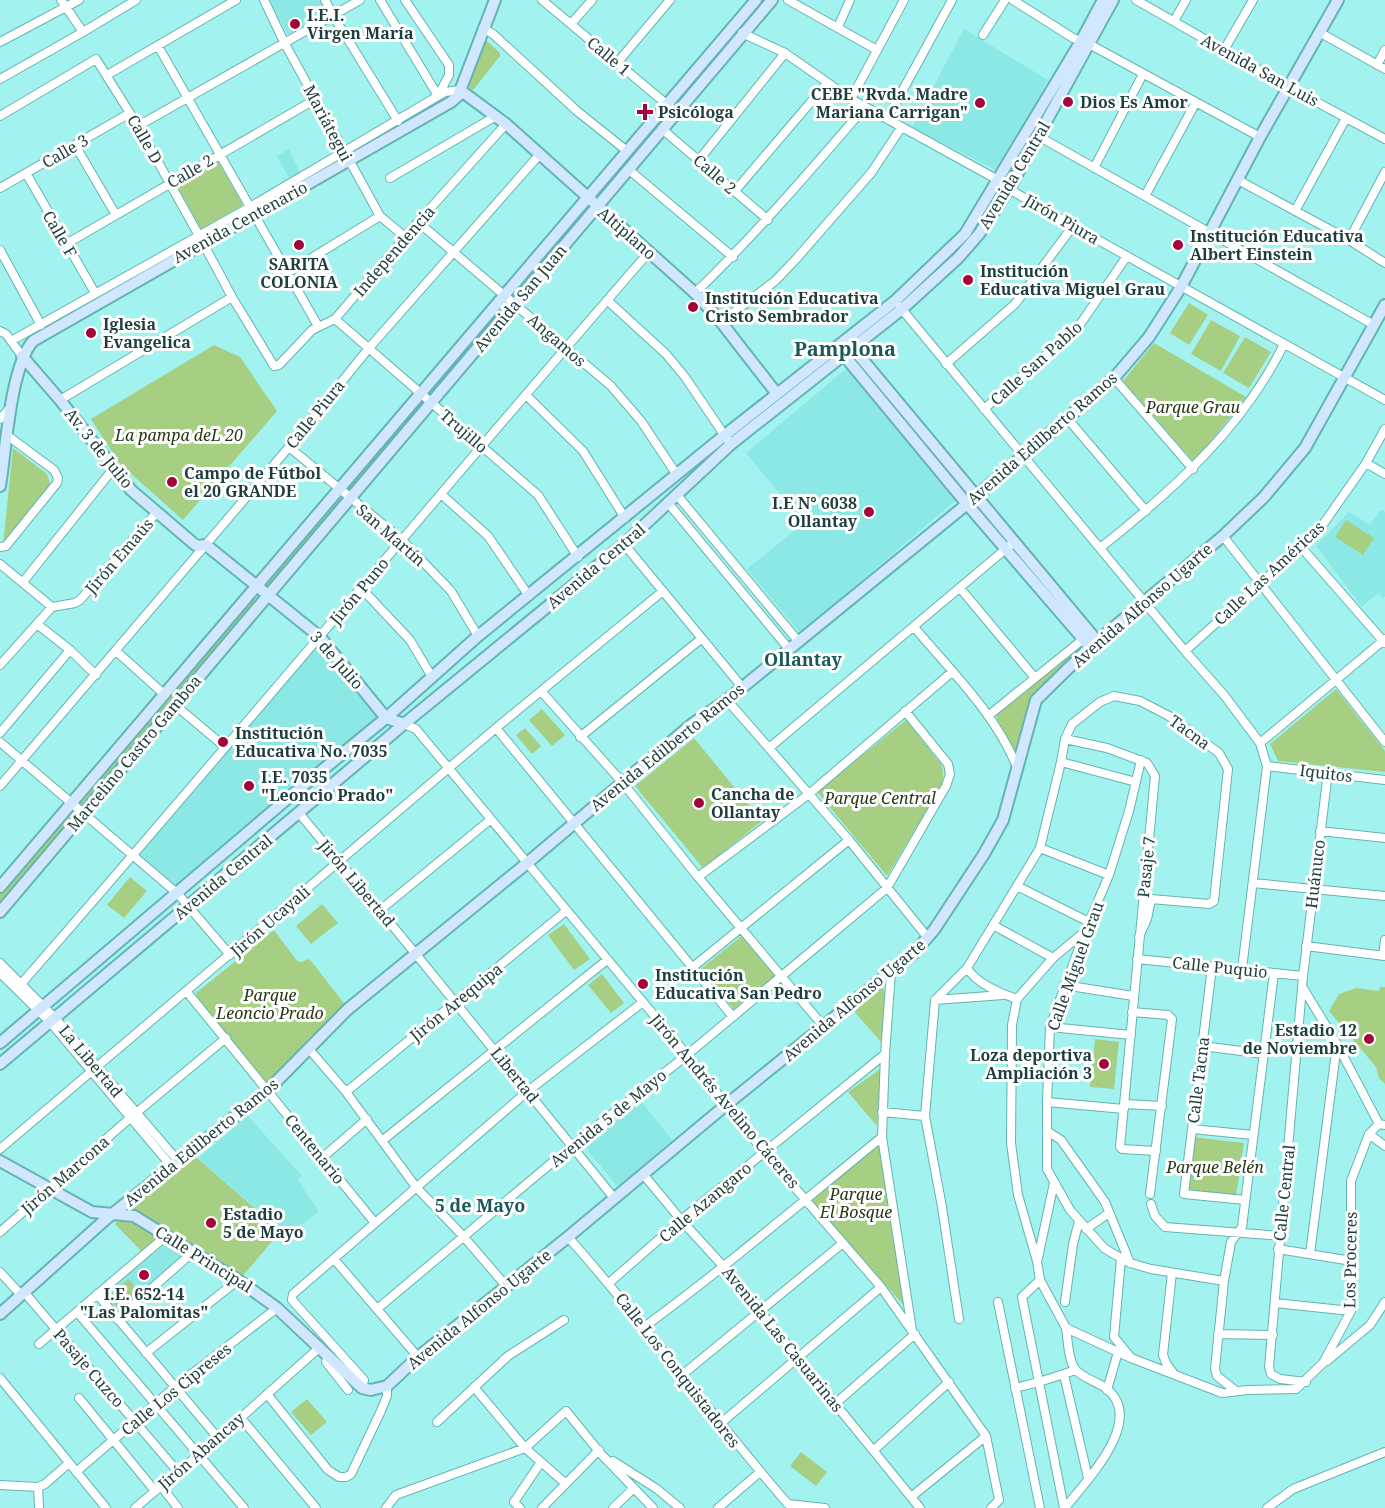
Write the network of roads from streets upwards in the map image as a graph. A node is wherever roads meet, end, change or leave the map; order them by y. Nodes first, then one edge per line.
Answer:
1 (61, 0) edge
2 (79, 0) edge
3 (136, 0) edge
4 (236, 0) edge
5 (264, 0) edge
6 (326, 0) edge
7 (360, 0) edge
8 (380, 0) edge
9 (405, 0) edge
10 (495, 0) edge
11 (542, 0) edge
12 (592, 0) edge
13 (670, 0) edge
14 (756, 0) edge
15 (772, 0) edge
16 (788, 0) edge
17 (850, 0) edge
18 (904, 0) edge
19 (952, 0) edge
20 (1005, 0) edge
21 (1013, 0) edge
22 (1103, 0) edge
23 (1113, 0) edge
24 (1136, 0) edge
25 (1186, 0) edge
26 (1253, 0) edge
27 (1338, 0) edge
28 (65, 8) junction
29 (333, 15) junction
30 (1174, 21) junction
31 (571, 24) junction
32 (838, 27) junction
33 (483, 28) junction
34 (83, 32) junction
35 (1319, 32) junction
36 (742, 33) junction
37 (983, 35) dead end
38 (0, 42) edge
39 (1085, 43) junction
40 (284, 44) junction
41 (158, 46) junction
42 (1224, 50) junction
43 (1385, 50) edge
44 (877, 51) junction
45 (785, 53) junction
46 (617, 63) junction
47 (1377, 65) junction
48 (1385, 69) edge
49 (1143, 74) junction
50 (107, 75) junction
51 (0, 79) edge
52 (827, 83) junction
53 (1288, 87) junction
54 (460, 90) junction
55 (438, 96) junction
56 (188, 99) junction
57 (316, 99) junction
58 (851, 99) junction
59 (1196, 102) junction
60 (667, 104) junction
61 (865, 107) junction
62 (676, 112) junction
63 (130, 113) junction
64 (0, 116) edge
65 (496, 116) junction
66 (1346, 118) junction
67 (887, 119) junction
68 (398, 121) junction
69 (506, 124) junction
70 (138, 126) junction
71 (902, 128) junction
72 (662, 129) junction
73 (1038, 136) junction
74 (1260, 137) junction
75 (1385, 139) edge
76 (75, 145) junction
77 (627, 151) junction
78 (219, 153) junction
79 (540, 154) junction
80 (346, 156) junction
81 (699, 160) junction
82 (1094, 168) junction
83 (628, 169) junction
84 (1385, 172) edge
85 (26, 173) junction
86 (390, 178) dead end
87 (998, 180) junction
88 (1239, 180) junction
89 (170, 182) junction
90 (0, 188) edge
91 (1009, 189) junction
92 (735, 191) junction
93 (1145, 196) junction
94 (587, 198) junction
95 (597, 207) junction
96 (252, 211) junction
97 (1295, 211) junction
98 (116, 214) junction
99 (380, 216) junction
100 (768, 220) junction
101 (418, 222) junction
102 (1073, 226) junction
103 (1210, 233) junction
104 (405, 237) junction
105 (201, 238) junction
106 (1348, 240) junction
107 (66, 244) junction
108 (0, 250) edge
109 (453, 251) junction
110 (650, 252) junction
111 (1127, 256) junction
112 (733, 257) junction
113 (1385, 263) edge
114 (287, 273) junction
115 (1182, 287) junction
116 (95, 293) junction
117 (695, 293) junction
118 (504, 294) junction
119 (232, 297) junction
120 (607, 300) junction
121 (515, 304) junction
122 (898, 305) junction
123 (1385, 305) edge
124 (335, 319) junction
125 (0, 322) edge
126 (721, 322) junction
127 (40, 325) junction
128 (1374, 325) junction
129 (318, 326) junction
130 (6, 336) edge
131 (1284, 344) junction
132 (369, 348) junction
133 (564, 348) junction
134 (848, 351) junction
135 (22, 356) junction
136 (946, 364) junction
137 (274, 366) joint
138 (1114, 378) junction
139 (1345, 378) junction
140 (420, 393) junction
141 (777, 394) junction
142 (526, 395) junction
143 (60, 400) junction
144 (1385, 400) edge
145 (432, 403) junction
146 (11, 407) junction
147 (984, 409) junction
148 (1067, 418) junction
149 (0, 419) edge
150 (1385, 429) edge
151 (8, 436) junction
152 (728, 439) junction
153 (288, 447) junction
154 (483, 447) junction
155 (1023, 454) junction
156 (1365, 463) junction
157 (113, 469) junction
158 (1193, 469) junction
159 (1385, 474) edge
160 (677, 475) junction
161 (0, 486) edge
162 (338, 489) junction
163 (441, 494) junction
164 (677, 495) junction
165 (350, 499) junction
166 (971, 500) junction
167 (669, 504) junction
168 (1146, 511) junction
169 (157, 512) junction
170 (625, 518) junction
171 (1223, 536) junction
172 (402, 540) junction
173 (624, 544) junction
174 (206, 545) junction
175 (1010, 546) junction
176 (0, 547) edge
177 (1301, 547) junction
178 (1100, 548) junction
179 (578, 557) junction
180 (0, 564) edge
181 (23, 582) junction
182 (1260, 584) junction
183 (257, 586) junction
184 (361, 588) junction
185 (960, 588) junction
186 (663, 591) junction
187 (268, 595) junction
188 (530, 596) junction
189 (1144, 600) junction
190 (52, 607) junction
191 (37, 624) junction
192 (914, 627) junction
193 (478, 636) junction
194 (320, 637) junction
195 (701, 639) junction
196 (1090, 640) junction
197 (1384, 641) edge
198 (793, 645) junction
199 (70, 650) junction
200 (116, 651) junction
201 (1185, 651) junction
202 (0, 665) edge
203 (952, 672) junction
204 (96, 675) junction
205 (432, 676) junction
206 (1035, 678) junction
207 (1337, 679) junction
208 (742, 687) junction
209 (541, 691) junction
210 (165, 695) junction
211 (727, 700) junction
212 (175, 705) junction
213 (905, 711) junction
214 (988, 716) junction
215 (386, 718) junction
216 (404, 724) junction
217 (496, 728) junction
218 (0, 733) edge
219 (580, 737) junction
220 (1065, 739) junction
221 (0, 742) edge
222 (1260, 742) junction
223 (1385, 742) edge
224 (225, 747) junction
225 (769, 748) junction
226 (1141, 760) junction
227 (20, 761) junction
228 (1061, 762) junction
229 (1267, 766) junction
230 (1017, 767) junction
231 (448, 769) junction
232 (1328, 772) junction
233 (1385, 780) edge
234 (622, 782) junction
235 (1136, 782) junction
236 (0, 786) edge
237 (809, 794) junction
238 (73, 803) junction
239 (84, 812) junction
240 (299, 813) junction
241 (490, 820) junction
242 (574, 823) junction
243 (1320, 831) junction
244 (1385, 838) edge
245 (849, 840) junction
246 (1040, 848) junction
247 (134, 855) junction
248 (339, 862) junction
249 (526, 864) junction
250 (1109, 875) junction
251 (698, 877) junction
252 (1253, 883) junction
253 (1017, 886) junction
254 (0, 887) edge
255 (887, 888) junction
256 (1314, 889) junction
257 (178, 894) junction
258 (1385, 896) edge
259 (188, 906) junction
260 (379, 911) junction
261 (566, 911) junction
262 (0, 912) edge
263 (1089, 922) junction
264 (993, 925) junction
265 (741, 928) junction
266 (1085, 932) junction
267 (1139, 937) junction
268 (928, 938) junction
269 (1385, 940) edge
270 (1306, 946) junction
271 (416, 953) junction
272 (230, 955) junction
273 (1384, 956) edge
274 (1053, 958) junction
275 (1137, 959) junction
276 (607, 960) junction
277 (0, 963) edge
278 (693, 967) junction
279 (1212, 967) junction
280 (968, 968) junction
281 (1242, 969) junction
282 (891, 972) junction
283 (0, 973) edge
284 (1274, 973) junction
285 (781, 976) junction
286 (1304, 976) junction
287 (21, 984) junction
288 (1064, 986) junction
289 (1303, 988) junction
290 (187, 992) junction
291 (1003, 995) junction
292 (1133, 996) junction
293 (1017, 999) junction
294 (935, 1000) junction
295 (643, 1002) junction
296 (455, 1003) junction
297 (42, 1008) junction
298 (1132, 1012) junction
299 (733, 1017) junction
300 (53, 1020) junction
301 (824, 1027) junction
302 (1050, 1027) junction
303 (1131, 1035) junction
304 (226, 1038) junction
305 (0, 1043) edge
306 (1337, 1044) junction
307 (1202, 1046) junction
308 (309, 1049) junction
309 (495, 1050) junction
310 (885, 1054) junction
311 (1265, 1054) junction
312 (687, 1055) junction
313 (0, 1064) edge
314 (94, 1069) junction
315 (268, 1090) junction
316 (528, 1091) junction
317 (346, 1092) junction
318 (1047, 1102) junction
319 (726, 1105) junction
320 (1125, 1106) junction
321 (1162, 1106) junction
322 (882, 1112) junction
323 (133, 1115) junction
324 (925, 1116) junction
325 (367, 1119) junction
326 (1382, 1124) edge
327 (1192, 1128) junction
328 (1047, 1131) junction
329 (1369, 1134) junction
330 (1253, 1136) junction
331 (882, 1137) junction
332 (383, 1140) junction
333 (573, 1145) junction
334 (1385, 1146) edge
335 (0, 1149) edge
336 (1156, 1151) junction
337 (764, 1152) junction
338 (322, 1158) junction
339 (0, 1161) edge
340 (175, 1165) junction
341 (643, 1174) junction
342 (1054, 1183) junction
343 (416, 1187) junction
344 (50, 1188) junction
345 (1150, 1194) dead end
346 (614, 1198) junction
347 (805, 1198) junction
348 (1245, 1200) junction
349 (1151, 1203) dead end
350 (1109, 1213) junction
351 (113, 1214) junction
352 (681, 1220) junction
353 (1079, 1221) junction
354 (375, 1224) junction
355 (1086, 1229) junction
356 (0, 1232) edge
357 (1239, 1233) junction
358 (165, 1236) junction
359 (1282, 1236) junction
360 (464, 1237) junction
361 (568, 1237) junction
362 (843, 1243) junction
363 (1278, 1249) junction
364 (193, 1252) junction
365 (1310, 1254) junction
366 (1121, 1258) junction
367 (334, 1259) junction
368 (1037, 1261) junction
369 (1353, 1262) junction
370 (1130, 1263) junction
371 (724, 1267) junction
372 (0, 1272) edge
373 (1172, 1273) junction
374 (238, 1280) junction
375 (1040, 1280) junction
376 (1224, 1281) junction
377 (609, 1282) junction
378 (506, 1286) junction
379 (881, 1287) junction
380 (23, 1294) junction
381 (97, 1294) junction
382 (998, 1302) dead end
383 (1065, 1302) dead end
384 (1385, 1302) edge
385 (1275, 1303) junction
386 (277, 1308) junction
387 (377, 1309) junction
388 (760, 1311) junction
389 (1351, 1311) junction
390 (77, 1312) junction
391 (0, 1314) edge
392 (117, 1318) junction
393 (958, 1319) dead end
394 (564, 1320) dead end
395 (644, 1327) junction
396 (1066, 1328) junction
397 (56, 1329) junction
398 (914, 1333) junction
399 (1218, 1334) junction
400 (1273, 1335) junction
401 (39, 1344) dead end
402 (324, 1351) junction
403 (1118, 1352) junction
404 (146, 1353) junction
405 (418, 1357) junction
406 (798, 1358) junction
407 (1131, 1358) junction
408 (1323, 1364) junction
409 (1076, 1370) junction
410 (1064, 1375) junction
411 (1175, 1375) junction
412 (682, 1376) junction
413 (0, 1378) edge
414 (949, 1382) junction
415 (1040, 1382) junction
416 (1306, 1382) junction
417 (387, 1386) junction
418 (176, 1387) junction
419 (474, 1387) junction
420 (363, 1388) junction
421 (1015, 1388) junction
422 (1107, 1389) junction
423 (348, 1390) dead end
424 (1236, 1391) junction
425 (267, 1394) junction
426 (79, 1398) dead end
427 (836, 1403) junction
428 (155, 1404) junction
429 (241, 1418) junction
430 (135, 1422) junction
431 (436, 1422) dead end
432 (720, 1424) junction
433 (986, 1436) junction
434 (218, 1438) junction
435 (113, 1441) junction
436 (525, 1448) junction
437 (874, 1450) junction
438 (600, 1452) junction
439 (1385, 1452) edge
440 (199, 1454) junction
441 (541, 1462) junction
442 (69, 1463) junction
443 (76, 1472) junction
444 (178, 1472) junction
445 (760, 1472) junction
446 (1088, 1478) junction
447 (565, 1483) junction
448 (0, 1485) edge
449 (38, 1487) junction
450 (634, 1488) junction
451 (158, 1489) junction
452 (911, 1497) junction
453 (39, 1508) edge
454 (106, 1508) edge
455 (135, 1508) edge
456 (178, 1508) edge
457 (244, 1508) edge
458 (316, 1508) edge
459 (386, 1508) edge
460 (520, 1508) edge
461 (542, 1508) edge
462 (613, 1508) edge
463 (653, 1508) edge
464 (680, 1508) edge
465 (718, 1508) edge
466 (825, 1508) edge
467 (920, 1508) edge
468 (991, 1508) edge
469 (1040, 1508) edge
470 (1064, 1508) edge
471 (1267, 1508) edge

1 - 28 street
2 - 28 street
3 - 34 street
4 - 41 street
5 - 40 street, Mariátegui
6 - 29 street
7 - 29 street
8 - 55 street
9 - 55 street
10 - 33 street, Avenida Centenario
11 - 31 street, Calle 1
12 - 31 street
13 - 46 street
14 - 60 street, Avenida San Juan
15 - 36 street, Avenida San Juan
16 - 32 street
17 - 32 street
18 - 44 street
19 - 67 street
20 - 37 street
21 - 39 street
22 - 39 street, Avenida Central
23 - 39 street, Avenida Central
24 - 30 street, Avenida San Luis
25 - 30 street
26 - 42 street
27 - 35 street, Avenida Edilberto Ramos
28 - 34 street
28 - 38 street
29 - 40 street
29 - 68 street
30 - 42 street, Avenida San Luis
31 - 46 street, Calle 1
32 - 44 street
33 - 54 street, Avenida Centenario
33 - 77 street
34 - 51 street
35 - 47 street
35 - 53 street, Avenida Edilberto Ramos
36 - 45 street, Jirón Piura
36 - 62 street, Avenida San Juan
39 - 49 street
39 - 73 street, Avenida Central
39 - 87 street, Avenida Central
40 - 56 street
40 - 57 street, Mariátegui
41 - 50 street
41 - 56 street
42 - 53 street, Avenida San Luis
43 - 47 street
44 - 58 street
45 - 52 street, Jirón Piura
45 - 81 street
46 - 60 street, Calle 1
47 - 48 street
49 - 59 street
49 - 82 street
50 - 63 street, Calle D
50 - 64 street
52 - 58 street, Jirón Piura
52 - 92 street
53 - 66 street, Avenida San Luis
53 - 74 street, Avenida Edilberto Ramos
54 - 55 street, Avenida Centenario
54 - 65 street, Altiplano
54 - 80 street, Avenida Centenario
55 - 68 street, Avenida Centenario
56 - 70 street
56 - 78 street
57 - 78 street, Calle 2
57 - 80 street, Mariátegui
58 - 61 street, Jirón Piura
59 - 74 street
59 - 93 street
60 - 62 street, Calle 1
60 - 77 street, Avenida San Juan
61 - 67 street, Jirón Piura
61 - 100 street
62 - 72 street, Avenida San Juan
63 - 70 street, Calle D
63 - 76 street, Calle 3
65 - 69 street, Altiplano
65 - 86 street
66 - 75 street, Avenida San Luis
66 - 97 street
67 - 71 street, Jirón Piura
68 - 80 street, Avenida Centenario
69 - 79 street, Altiplano
69 - 101 street, Independencia
70 - 89 street, Calle D
71 - 87 street, Jirón Piura
71 - 126 street
72 - 81 street, Calle 2
72 - 83 street, Avenida San Juan
73 - 82 street
73 - 91 street, Avenida Central
74 - 88 street, Avenida Edilberto Ramos
76 - 85 street, Calle 3
76 - 98 street
77 - 94 street, Avenida San Juan
78 - 89 street, Calle 2
78 - 96 street
79 - 94 street, Altiplano
79 - 109 street, Calle Piura
80 - 96 street, Avenida Centenario
80 - 99 street, Mariátegui
81 - 92 street, Calle 2
82 - 93 street
83 - 95 street, Avenida San Juan
83 - 112 street
84 - 106 street
85 - 90 street, Calle 3
85 - 107 street, Calle F
87 - 91 street, Jirón Piura
87 - 122 street, Avenida Central
88 - 97 street
88 - 103 street, Avenida Edilberto Ramos
89 - 98 street, Calle 2
89 - 105 street, Calle D
91 - 102 street, Jirón Piura
91 - 122 street, Avenida Central
92 - 100 street, Calle 2
93 - 103 street
94 - 95 street, Altiplano
94 - 118 street, Avenida San Juan
95 - 110 street, Altiplano
95 - 121 street, Avenida San Juan
96 - 105 street, Avenida Centenario
96 - 114 street
97 - 106 street
98 - 107 street, Calle 2
99 - 104 street, Mariátegui
99 - 114 street
100 - 112 street
101 - 104 street, Independencia
101 - 109 street, Angamos
102 - 111 street, Jirón Piura
102 - 136 street
103 - 115 street, Avenida Edilberto Ramos
103 - 128 street
104 - 124 street, Independencia
105 - 116 street, Avenida Centenario
105 - 119 street, Calle D
105 - 135 street, Avenida Centenario
106 - 113 street
107 - 116 street, Calle F
108 - 127 street
109 - 118 street, Angamos
109 - 132 street, Calle Piura
110 - 117 street, Altiplano
110 - 120 street, Jirón Puno
111 - 115 street, Jirón Piura
111 - 147 street, Calle San Pablo
112 - 117 street
114 - 129 street
115 - 131 street, Jirón Piura
115 - 138 street, Avenida Edilberto Ramos
116 - 127 street, Avenida Centenario
117 - 126 street, Altiplano
118 - 121 street, Angamos
118 - 140 street, Avenida San Juan
119 - 137 street, Calle D
119 - 143 street
120 - 133 street, Jirón Puno
120 - 152 street
121 - 133 street, Angamos
121 - 145 street, Avenida San Juan
122 - 134 street, Avenida Central
122 - 136 street
122 - 141 street, Avenida Central
123 - 128 street, Avenida Alfonso Ugarte
124 - 129 street, Independencia
124 - 132 street, Trujillo
125 - 130 street
126 - 141 street, Altiplano
127 - 130 street, Avenida Centenario
128 - 139 street, Avenida Alfonso Ugarte
129 - 137 street, Independencia
130 - 135 street
131 - 139 street, Jirón Piura
131 - 158 street
132 - 140 street, Trujillo
132 - 153 street, Calle Piura
133 - 142 street, Jirón Puno
133 - 160 street, Angamos
134 - 152 street, Avenida Central
134 - 166 street
135 - 143 street, Av. 3 de Julio
135 - 146 street
136 - 147 street
138 - 148 street, Avenida Edilberto Ramos
138 - 158 street
139 - 144 street, Jirón Piura
139 - 171 street, Avenida Alfonso Ugarte
140 - 145 street, Trujillo
140 - 162 street, Avenida San Juan
141 - 152 street, Avenida Central
142 - 154 street, Jirón Puno
142 - 170 street
143 - 157 street, Av. 3 de Julio
145 - 154 street, Trujillo
145 - 165 street, Avenida San Juan
146 - 149 street
146 - 151 street
147 - 155 street
148 - 155 street, Avenida Edilberto Ramos
148 - 168 street
150 - 156 street, Calle Las Américas
151 - 161 street
151 - 176 street
152 - 160 street, Avenida Central
152 - 164 street, Avenida Central
153 - 162 street, San Martín
153 - 174 street, Calle Piura
154 - 163 street, Jirón Puno
154 - 179 street, Trujillo
155 - 166 street, Avenida Edilberto Ramos
155 - 178 street
156 - 159 street
156 - 177 street, Calle Las Américas
157 - 169 street, Av. 3 de Julio
157 - 181 street
158 - 168 street
160 - 170 street, Avenida Central
162 - 165 street, San Martín
162 - 183 street, Avenida San Juan
163 - 172 street, Jirón Puno
163 - 188 street
164 - 167 street, Avenida Central
164 - 198 street
165 - 172 street, San Martín
165 - 187 street, Avenida San Juan
166 - 175 street
166 - 198 street, Avenida Edilberto Ramos
167 - 173 street, Avenida Central
167 - 198 street
168 - 178 street
169 - 174 street, Av. 3 de Julio
169 - 190 street, Jirón Emaús
170 - 179 street, Avenida Central
171 - 182 street
171 - 189 street, Avenida Alfonso Ugarte
172 - 184 street, Jirón Puno
172 - 193 street, San Martín
173 - 186 street
173 - 216 street, Avenida Central
174 - 183 street, Av. 3 de Julio
174 - 200 street, Calle Piura
175 - 185 street
175 - 196 street
177 - 182 street, Calle Las Américas
177 - 197 street
178 - 189 street
179 - 188 street, Avenida Central
180 - 181 street
181 - 190 street
182 - 201 street, Calle Las Américas
182 - 207 street
183 - 187 street, Av. 3 de Julio
183 - 210 street, Marcelino Castro Gamboa
184 - 194 street, Jirón Puno
184 - 205 street
185 - 192 street
185 - 206 street
186 - 195 street
186 - 209 street, Jirón Ucayali
187 - 194 street, 3 de Julio
187 - 212 street, Marcelino Castro Gamboa
188 - 193 street, Avenida Central
189 - 196 street, Avenida Alfonso Ugarte
189 - 201 street
190 - 191 street
191 - 199 street
191 - 202 street
192 - 203 street
192 - 225 street
193 - 205 street, Avenida Central
194 - 215 street, 3 de Julio
194 - 224 street, Jirón Puno
195 - 208 street
195 - 219 street
196 - 206 street
196 - 230 street, Avenida Alfonso Ugarte
197 - 207 street
198 - 208 street, Avenida Edilberto Ramos
199 - 204 street
199 - 218 street
200 - 204 street, Calle Piura
200 - 210 street
201 - 222 street
203 - 213 street
203 - 214 street
204 - 227 street, Calle Piura
205 - 215 street, Avenida Central
206 - 214 street
207 - 222 street
207 - 223 street
208 - 211 street, Avenida Edilberto Ramos
209 - 217 street, Jirón Ucayali
209 - 219 street
210 - 238 street, Marcelino Castro Gamboa
211 - 225 street
211 - 234 street, Avenida Edilberto Ramos
212 - 224 street
212 - 239 street, Marcelino Castro Gamboa
213 - 237 street
213 - 255 street, Avenida 5 de Mayo
214 - 230 street
215 - 216 street
215 - 257 street, Avenida Central
216 - 231 street, Jirón Andrés Avelino Cáceres
216 - 240 street, Avenida Central
217 - 231 street, Jirón Ucayali
217 - 242 street
219 - 234 street
220 - 226 street
220 - 228 street
220 - 267 street, Tacna
221 - 227 street
222 - 229 street
224 - 247 street, Jirón Puno
225 - 237 street
226 - 235 street, Calle Miguel Grau
226 - 267 street, Pasaje 7
227 - 236 street, Calle Piura
227 - 238 street
228 - 235 street
228 - 246 street
229 - 232 street, Iquitos
229 - 252 street
230 - 268 street, Avenida Alfonso Ugarte
231 - 241 street, Jirón Andrés Avelino Cáceres
231 - 248 street, Jirón Ucayali
232 - 233 street, Iquitos
232 - 243 street, Huánuco
234 - 242 street, Avenida Edilberto Ramos
234 - 251 street
235 - 250 street, Calle Miguel Grau
237 - 245 street
237 - 251 street
238 - 239 street
238 - 254 street, Marcelino Castro Gamboa
239 - 247 street
239 - 262 street, Marcelino Castro Gamboa
240 - 248 street, Jirón Libertad
240 - 259 street, Avenida Central
241 - 249 street, Jirón Andrés Avelino Cáceres
241 - 260 street
242 - 249 street, Avenida Edilberto Ramos
242 - 278 street
243 - 244 street
243 - 256 street, Huánuco
245 - 255 street
245 - 265 street
246 - 250 street
246 - 253 street
247 - 257 street
247 - 287 street, Jirón Puno
248 - 260 street, Jirón Libertad
248 - 272 street, Jirón Ucayali
249 - 261 street, Jirón Andrés Avelino Cáceres
249 - 271 street, Avenida Edilberto Ramos
250 - 263 street, Calle Miguel Grau
251 - 265 street
252 - 256 street
252 - 281 street
253 - 263 street
253 - 264 street
255 - 268 street
255 - 285 street, Avenida 5 de Mayo
256 - 258 street
256 - 270 street, Huánuco
257 - 259 street
257 - 297 street, Avenida Central
259 - 272 street
259 - 300 street, Avenida Central
260 - 271 street, Jirón Libertad
261 - 276 street, Jirón Andrés Avelino Cáceres
261 - 296 street, Jirón Arequipa
263 - 266 street, Calle Miguel Grau
264 - 274 street
264 - 280 street
265 - 278 street
265 - 285 street
266 - 274 street
266 - 288 street, Calle Miguel Grau
267 - 275 street, Pasaje 7
268 - 282 street, Avenida Alfonso Ugarte
269 - 273 street
270 - 273 street
270 - 286 street, Huánuco
271 - 296 street, Libertad
271 - 308 street, Avenida Edilberto Ramos
272 - 290 street, Jirón Ucayali
274 - 293 street
275 - 279 street, Calle Puquio
275 - 292 street, Pasaje 7
276 - 295 street, Jirón Andrés Avelino Cáceres
276 - 309 street
277 - 287 street, La Libertad
278 - 299 street
279 - 281 street, Calle Puquio
279 - 307 street, Calle Tacna
280 - 291 street
280 - 294 street
281 - 284 street, Calle Puquio
282 - 301 street, Avenida Alfonso Ugarte
282 - 310 street
283 - 297 street, La Libertad
284 - 286 street, Calle Puquio
284 - 311 street
285 - 299 street, Avenida 5 de Mayo
285 - 301 street
286 - 289 street, Calle Central
287 - 297 street, La Libertad
288 - 292 street
288 - 302 street, Calle Miguel Grau
289 - 306 street
289 - 359 street, Calle Central
290 - 304 street, Centenario
290 - 314 street, Jirón Ucayali
291 - 293 street
291 - 294 street
292 - 298 street, Pasaje 7
293 - 368 street
294 - 324 street
295 - 312 street, Jirón Andrés Avelino Cáceres
295 - 316 street
296 - 309 street, Libertad
296 - 317 street, Jirón Arequipa
297 - 300 street, La Libertad
297 - 305 street, Avenida Central
298 - 303 street, Pasaje 7
298 - 321 street
299 - 312 street, Avenida 5 de Mayo
300 - 313 street, Avenida Central
300 - 314 street, La Libertad
301 - 319 street, Avenida Alfonso Ugarte
302 - 303 street
302 - 318 street, Calle Miguel Grau
303 - 320 street, Pasaje 7
304 - 315 street, Centenario
304 - 323 street, Jirón Marcona
306 - 326 street
306 - 365 street
307 - 311 street
307 - 327 street, Calle Tacna
308 - 315 street, Avenida Edilberto Ramos
308 - 317 street
309 - 316 street, Libertad
309 - 332 street
310 - 322 street
310 - 337 street, Calle Azangaro
311 - 330 street
312 - 319 street, Jirón Andrés Avelino Cáceres
312 - 333 street, Avenida 5 de Mayo
314 - 323 street, La Libertad
314 - 335 street, Jirón Ucayali
315 - 338 street, Centenario
315 - 340 street, Avenida Edilberto Ramos
316 - 333 street, Libertad
316 - 343 street
317 - 325 street
318 - 320 street
318 - 328 street, Calle Miguel Grau
319 - 337 street, Jirón Andrés Avelino Cáceres
319 - 341 street, Avenida Alfonso Ugarte
320 - 321 street
320 - 336 street, Pasaje 7
321 - 336 street
322 - 324 street
322 - 331 street
323 - 340 street, La Libertad
323 - 344 street, Jirón Marcona
324 - 393 street
325 - 332 street
325 - 338 street
326 - 329 street, Los Proceres
327 - 330 street
327 - 348 street, Calle Tacna
328 - 342 street, Calle Miguel Grau
328 - 350 street
329 - 334 street
329 - 369 street, Los Proceres
330 - 348 street
331 - 347 street
331 - 398 street
332 - 343 street
333 - 346 street, Libertad
333 - 360 street, Avenida 5 de Mayo
336 - 345 street
337 - 347 street, Jirón Andrés Avelino Cáceres
337 - 352 street, Calle Azangaro
338 - 354 street, Centenario
339 - 344 street, Calle Principal
340 - 351 street, Avenida Edilberto Ramos
341 - 346 street, Avenida Alfonso Ugarte
341 - 352 street, Avenida Las Casuarinas
342 - 353 street, Calle Miguel Grau
342 - 368 street
343 - 354 street
343 - 360 street
344 - 351 street, Calle Principal
344 - 356 street, Jirón Marcona
346 - 361 street, Avenida Alfonso Ugarte
347 - 362 street, Jirón Andrés Avelino Cáceres
347 - 371 street
348 - 357 street
349 - 357 street
350 - 355 street
350 - 370 street
351 - 358 street, Calle Principal
351 - 380 street, Avenida Edilberto Ramos
352 - 371 street, Avenida Las Casuarinas
352 - 377 street, Calle Azangaro
353 - 355 street, Calle Miguel Grau
353 - 383 street
354 - 367 street
355 - 366 street, Calle Miguel Grau
357 - 359 street
357 - 376 street
358 - 364 street, Calle Principal
358 - 381 street
359 - 363 street, Calle Central
360 - 378 street
360 - 387 street, Avenida 5 de Mayo
361 - 377 street, Calle Los Conquistadores
361 - 378 street, Avenida Alfonso Ugarte
362 - 379 street, Jirón Andrés Avelino Cáceres
362 - 388 street
363 - 365 street
363 - 385 street, Calle Central
364 - 374 street, Calle Principal
364 - 392 street
365 - 369 street
366 - 370 street, Calle Miguel Grau
366 - 407 street
367 - 387 street
367 - 420 street
368 - 375 street
369 - 389 street, Los Proceres
370 - 373 street, Calle Miguel Grau
371 - 388 street, Avenida Las Casuarinas
371 - 395 street
372 - 380 street, Pasaje Cuzco
373 - 376 street, Calle Miguel Grau
373 - 411 street
374 - 386 street, Calle Principal
374 - 404 street
375 - 396 street
375 - 415 street
376 - 399 street
377 - 395 street, Calle Los Conquistadores
378 - 405 street, Avenida Alfonso Ugarte
379 - 398 street, Jirón Andrés Avelino Cáceres
379 - 406 street
380 - 391 street, Avenida Edilberto Ramos
380 - 397 street, Pasaje Cuzco
381 - 390 street
381 - 392 street
382 - 421 street
384 - 408 street
385 - 389 street
385 - 400 street, Calle Central
386 - 402 street, Calle Principal
386 - 418 street, Calle Los Cipreses
387 - 405 street
388 - 406 street, Avenida Las Casuarinas
388 - 412 street
389 - 408 street, Los Proceres
390 - 397 street
390 - 428 street
392 - 404 street
394 - 419 street
395 - 412 street, Calle Los Conquistadores
396 - 403 street
396 - 409 street
397 - 401 street
397 - 430 street, Pasaje Cuzco
398 - 414 street, Jirón Andrés Avelino Cáceres
398 - 427 street
399 - 400 street
399 - 424 street
400 - 416 street, Calle Central
402 - 420 street, Calle Principal
402 - 423 street
402 - 425 street, Jirón Abancay
403 - 407 street
403 - 422 street
404 - 418 street
405 - 417 street, Avenida Alfonso Ugarte
406 - 427 street, Avenida Las Casuarinas
406 - 432 street
407 - 411 street
408 - 416 street, Los Proceres
409 - 410 street
409 - 422 street
410 - 415 street
410 - 446 street
411 - 424 street
412 - 432 street, Calle Los Conquistadores
413 - 442 street
414 - 433 street, Jirón Andrés Avelino Cáceres
414 - 437 street
415 - 421 street
415 - 470 street
416 - 424 street
417 - 420 street
417 - 425 street
418 - 428 street, Calle Los Cipreses
418 - 434 street
419 - 431 street
419 - 436 street
421 - 469 street
422 - 446 street
425 - 429 street, Jirón Abancay
426 - 435 street
427 - 437 street, Avenida Las Casuarinas
428 - 430 street, Calle Los Cipreses
428 - 440 street
429 - 434 street, Jirón Abancay
429 - 458 street
430 - 435 street, Calle Los Cipreses
430 - 444 street, Pasaje Cuzco
432 - 445 street, Calle Los Conquistadores
433 - 452 street
433 - 468 street, Jirón Andrés Avelino Cáceres
434 - 440 street, Jirón Abancay
435 - 443 street, Calle Los Cipreses
435 - 451 street
436 - 438 street
436 - 441 street
436 - 459 street
437 - 452 street, Avenida Las Casuarinas
438 - 447 street
438 - 450 street
438 - 464 street
439 - 471 street
440 - 444 street, Jirón Abancay
440 - 457 street
441 - 447 street
441 - 460 street
442 - 443 street
442 - 449 street
443 - 454 street
444 - 451 street, Jirón Abancay
445 - 465 street
445 - 466 street, Calle Los Conquistadores
446 - 470 street
447 - 461 street
448 - 449 street
449 - 453 street
450 - 462 street
450 - 463 street
451 - 455 street, Jirón Abancay
451 - 456 street
452 - 467 street, Avenida Las Casuarinas

